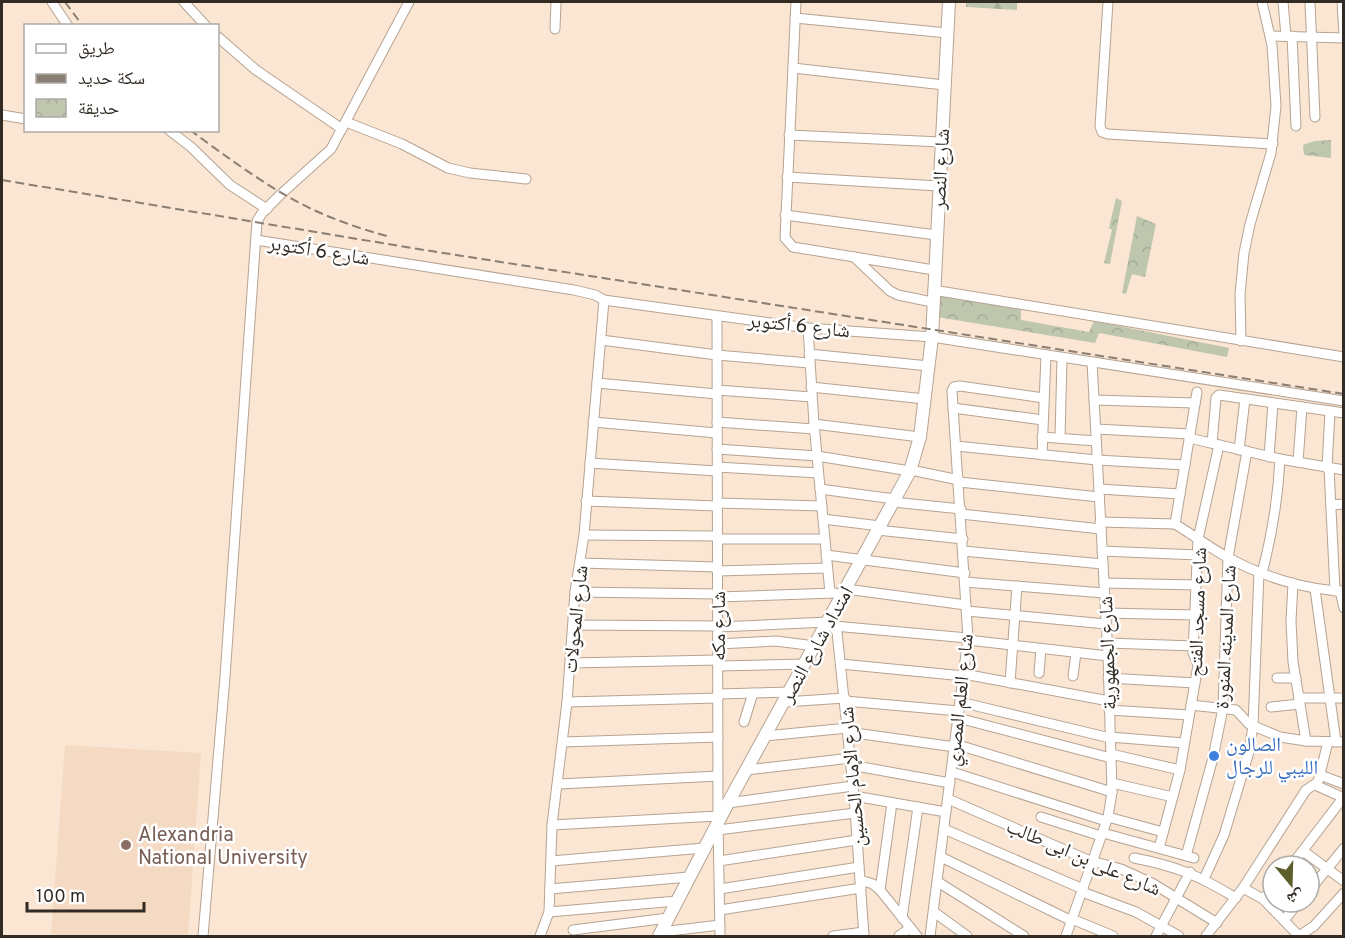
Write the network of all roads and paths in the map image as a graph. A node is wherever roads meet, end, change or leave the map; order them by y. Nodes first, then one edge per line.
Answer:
1 (52, 2) edge
2 (184, 2) edge
3 (409, 2) edge
4 (556, 2) edge
5 (796, 2) edge
6 (949, 2) edge
7 (1108, 2) edge
8 (1262, 2) edge
9 (1283, 2) edge
10 (1310, 2) edge
11 (1342, 2) edge
12 (795, 18) junction
13 (67, 24) edge
14 (204, 24) edge
15 (555, 29) dead end
16 (947, 33) junction
17 (1270, 36) junction
18 (1289, 36) junction
19 (1312, 37) junction
20 (1344, 37) edge
21 (219, 38) edge
22 (793, 68) junction
23 (944, 85) junction
24 (2, 115) edge
25 (1315, 117) dead end
26 (24, 119) edge
27 (344, 126) junction
28 (1296, 126) dead end
29 (172, 132) edge
30 (789, 135) junction
31 (941, 142) junction
32 (1273, 144) junction
33 (787, 177) junction
34 (526, 179) dead end
35 (939, 186) junction
36 (267, 208) junction
37 (785, 215) junction
38 (936, 235) junction
39 (256, 240) junction
40 (854, 257) junction
41 (934, 270) junction
42 (933, 296) junction
43 (604, 300) junction
44 (717, 316) junction
45 (808, 328) junction
46 (932, 337) junction
47 (601, 340) junction
48 (1241, 341) junction
49 (717, 355) junction
50 (1046, 355) junction
51 (1062, 357) junction
52 (1344, 357) edge
53 (809, 359) junction
54 (1092, 362) junction
55 (929, 366) junction
56 (597, 383) junction
57 (717, 392) junction
58 (811, 392) junction
59 (1197, 392) dead end
60 (1044, 398) junction
61 (925, 399) junction
62 (1245, 399) junction
63 (1094, 400) junction
64 (1344, 401) edge
65 (1195, 403) junction
66 (1273, 403) junction
67 (1302, 407) junction
68 (953, 408) junction
69 (1330, 411) junction
70 (1344, 413) edge
71 (1043, 420) junction
72 (593, 422) junction
73 (717, 422) junction
74 (814, 427) junction
75 (1095, 429) junction
76 (717, 434) junction
77 (1190, 436) junction
78 (920, 437) junction
79 (1042, 437) junction
80 (1060, 438) junction
81 (1096, 441) junction
82 (1216, 444) junction
83 (956, 446) junction
84 (717, 449) junction
85 (1243, 451) junction
86 (1042, 455) junction
87 (817, 456) junction
88 (1269, 457) junction
89 (1280, 459) junction
90 (1097, 460) junction
91 (1298, 462) junction
92 (590, 463) junction
93 (1185, 465) junction
94 (1328, 468) junction
95 (717, 469) junction
96 (1344, 470) edge
97 (911, 471) junction
98 (818, 473) junction
99 (959, 481) junction
100 (820, 489) junction
101 (1099, 493) junction
102 (1180, 494) junction
103 (586, 501) junction
104 (893, 501) junction
105 (1344, 504) edge
106 (717, 505) junction
107 (1331, 505) junction
108 (822, 506) junction
109 (961, 512) junction
110 (823, 519) junction
111 (1175, 524) junction
112 (1101, 525) junction
113 (878, 528) junction
114 (584, 534) junction
115 (1332, 535) junction
116 (1344, 535) edge
117 (717, 538) junction
118 (825, 539) junction
119 (963, 539) junction
120 (1198, 539) junction
121 (963, 551) junction
122 (1102, 551) junction
123 (826, 555) junction
124 (1198, 555) junction
125 (1228, 558) junction
126 (862, 559) junction
127 (1339, 561) edge
128 (580, 563) junction
129 (1103, 564) junction
130 (717, 568) junction
131 (828, 568) junction
132 (1261, 572) junction
133 (965, 578) junction
134 (1104, 583) junction
135 (1293, 583) junction
136 (1196, 585) junction
137 (1017, 586) junction
138 (1315, 589) junction
139 (845, 591) junction
140 (1340, 591) edge
141 (574, 592) junction
142 (830, 593) junction
143 (1104, 593) junction
144 (718, 595) junction
145 (967, 608) junction
146 (1344, 608) edge
147 (1015, 615) junction
148 (1195, 615) junction
149 (1106, 619) junction
150 (831, 624) junction
151 (573, 625) junction
152 (718, 626) junction
153 (968, 639) junction
154 (1107, 643) junction
155 (718, 644) junction
156 (1012, 645) junction
157 (815, 646) junction
158 (1194, 646) junction
159 (1041, 649) junction
160 (1076, 653) junction
161 (1108, 656) junction
162 (570, 663) junction
163 (718, 663) junction
164 (805, 664) junction
165 (841, 664) junction
166 (1039, 673) dead end
167 (964, 675) junction
168 (1073, 676) dead end
169 (1108, 678) junction
170 (1277, 678) dead end
171 (1296, 678) junction
172 (1195, 682) junction
173 (1010, 683) junction
174 (753, 693) junction
175 (718, 696) junction
176 (787, 697) junction
177 (1330, 698) junction
178 (1344, 698) edge
179 (845, 700) junction
180 (1300, 701) junction
181 (567, 702) junction
182 (1191, 705) junction
183 (1109, 706) junction
184 (1271, 707) dead end
185 (1223, 708) junction
186 (959, 710) junction
187 (1189, 715) junction
188 (744, 722) dead end
189 (1253, 726) junction
190 (848, 730) junction
191 (765, 736) junction
192 (718, 737) junction
193 (1110, 737) junction
194 (1306, 741) junction
195 (563, 742) junction
196 (1336, 742) edge
197 (1184, 743) junction
198 (955, 746) junction
199 (1111, 756) junction
200 (851, 761) junction
201 (746, 770) junction
202 (1180, 770) junction
203 (952, 772) junction
204 (1320, 775) junction
205 (718, 776) junction
206 (950, 783) junction
207 (559, 784) junction
208 (1344, 784) edge
209 (1315, 785) junction
210 (1112, 788) junction
211 (854, 791) junction
212 (1173, 797) junction
213 (1343, 798) edge
214 (948, 799) junction
215 (892, 802) junction
216 (728, 803) junction
217 (918, 807) junction
218 (946, 812) junction
219 (855, 813) junction
220 (1041, 817) dead end
221 (1107, 819) junction
222 (718, 823) junction
223 (552, 825) junction
224 (944, 829) junction
225 (1163, 832) junction
226 (1102, 834) junction
227 (857, 840) junction
228 (704, 848) junction
229 (1344, 848) edge
230 (1159, 849) junction
231 (1304, 851) junction
232 (1301, 854) edge
233 (941, 857) junction
234 (1134, 858) dead end
235 (551, 861) junction
236 (719, 861) junction
237 (1093, 861) junction
238 (859, 867) junction
239 (1327, 869) junction
240 (1190, 872) junction
241 (1321, 876) edge
242 (689, 877) junction
243 (1204, 879) junction
244 (1344, 881) edge
245 (938, 882) junction
246 (860, 884) junction
247 (1243, 888) junction
248 (550, 889) junction
249 (720, 889) junction
250 (880, 890) junction
251 (1082, 890) junction
252 (1344, 893) edge
253 (1176, 897) junction
254 (1236, 898) junction
255 (1261, 898) edge
256 (677, 902) junction
257 (577, 910) junction
258 (720, 910) junction
259 (549, 912) junction
260 (934, 912) junction
261 (1278, 914) edge
262 (1289, 914) edge
263 (668, 918) junction
264 (902, 918) junction
265 (1072, 920) junction
266 (1284, 920) junction
267 (1217, 922) junction
268 (720, 925) junction
269 (1161, 926) junction
270 (910, 928) junction
271 (573, 933) edge
272 (660, 934) edge
273 (864, 934) edge
274 (203, 936) edge
275 (540, 936) edge
276 (720, 936) edge
277 (833, 936) edge
278 (899, 936) edge
279 (917, 936) edge
280 (930, 936) edge
281 (967, 936) edge
282 (1024, 936) edge
283 (1066, 936) edge
284 (1113, 936) edge
285 (1155, 936) edge
286 (1179, 936) edge
287 (1206, 936) edge
288 (1299, 936) edge

1 - 13 street
2 - 14 street
3 - 27 street
4 - 15 street
5 - 12 street
6 - 16 street, شارع النصر
7 - 32 street
8 - 17 street
9 - 18 street
10 - 19 street
11 - 20 street
12 - 16 street
12 - 22 street
16 - 23 street, شارع النصر
17 - 18 street
17 - 32 street
18 - 19 street
18 - 28 street
19 - 20 street
19 - 25 street
21 - 27 street
22 - 23 street
22 - 30 street
23 - 31 street, شارع النصر
24 - 26 street
27 - 34 street
27 - 36 street
29 - 36 street
30 - 31 street
30 - 33 street
31 - 35 street, شارع النصر
32 - 48 street
33 - 35 street
33 - 37 street
35 - 38 street, شارع النصر
36 - 39 street
37 - 38 street
37 - 40 street
38 - 41 street, شارع النصر
39 - 43 street, شارع 6 أكتوبر
39 - 274 street
40 - 41 street
40 - 42 street
41 - 42 street, شارع النصر
42 - 46 street, شارع النصر
42 - 48 street
43 - 44 street, شارع 6 أكتوبر
43 - 47 street, شارع المحولات
44 - 45 street, شارع 6 أكتوبر
44 - 49 street, شارع مكه
45 - 46 street, شارع 6 أكتوبر
45 - 53 street
46 - 50 street, شارع 6 أكتوبر
46 - 55 street, امتداد شارع النصر
47 - 49 street
47 - 56 street, شارع المحولات
48 - 52 street
49 - 53 street
49 - 57 street, شارع مكه
50 - 51 street, شارع 6 أكتوبر
50 - 60 street
51 - 54 street, شارع 6 أكتوبر
51 - 80 street
53 - 55 street
53 - 58 street
54 - 63 street, شارع الجمهورية
54 - 64 street, شارع 6 أكتوبر
55 - 61 street, امتداد شارع النصر
56 - 57 street
56 - 72 street, شارع المحولات
57 - 58 street
57 - 73 street, شارع مكه
58 - 61 street
58 - 74 street
59 - 65 street
60 - 68 street, شارع العلم المصري
60 - 71 street
61 - 78 street, امتداد شارع النصر
62 - 66 street
62 - 82 street, شارع مسجد الفتح
62 - 85 street, شارع المدينه المنورة
63 - 65 street
63 - 75 street, شارع الجمهورية
65 - 77 street
66 - 67 street
66 - 88 street
67 - 69 street
67 - 91 street
68 - 71 street
68 - 83 street, شارع العلم المصري
69 - 70 street
69 - 94 street
71 - 79 street
72 - 76 street
72 - 92 street, شارع المحولات
73 - 74 street
73 - 76 street, شارع مكه
74 - 78 street
74 - 87 street
75 - 77 street
75 - 81 street, شارع الجمهورية
76 - 84 street, شارع مكه
77 - 82 street
77 - 93 street
78 - 97 street, امتداد شارع النصر
79 - 80 street
79 - 86 street
80 - 81 street
81 - 90 street, شارع الجمهورية
82 - 85 street
82 - 120 street, شارع مسجد الفتح
83 - 86 street
83 - 99 street, شارع العلم المصري
84 - 87 street
84 - 95 street, شارع مكه
85 - 88 street
85 - 125 street, شارع المدينه المنورة
86 - 90 street
87 - 97 street
87 - 98 street
88 - 89 street
89 - 91 street
89 - 132 street
90 - 93 street
90 - 101 street, شارع الجمهورية
91 - 94 street
92 - 95 street
92 - 103 street, شارع المحولات
93 - 102 street
94 - 96 street
94 - 107 street
95 - 98 street
95 - 106 street, شارع مكه
97 - 99 street
97 - 104 street, امتداد شارع النصر
98 - 100 street
99 - 101 street
99 - 109 street, شارع العلم المصري
100 - 104 street
100 - 108 street
101 - 102 street
101 - 112 street, شارع الجمهورية
102 - 111 street
103 - 106 street
103 - 114 street, شارع المحولات
104 - 109 street
104 - 113 street, امتداد شارع النصر
105 - 107 street
106 - 108 street
106 - 117 street, شارع مكه
107 - 115 street
108 - 110 street
109 - 112 street
109 - 119 street, شارع العلم المصري
110 - 113 street
110 - 118 street
111 - 112 street
111 - 120 street
112 - 122 street, شارع الجمهورية
113 - 119 street
113 - 126 street, امتداد شارع النصر
114 - 117 street
114 - 128 street, شارع المحولات
115 - 116 street
115 - 127 street
117 - 118 street
117 - 130 street, شارع مكه
118 - 123 street
119 - 121 street, شارع العلم المصري
120 - 124 street, شارع مسجد الفتح
120 - 125 street
121 - 129 street
121 - 133 street, شارع العلم المصري
122 - 124 street
122 - 129 street, شارع الجمهورية
123 - 126 street
123 - 131 street
124 - 136 street, شارع مسجد الفتح
125 - 132 street
125 - 185 street, شارع المدينه المنورة
126 - 133 street
126 - 139 street, امتداد شارع النصر
127 - 140 street
128 - 130 street
128 - 141 street, شارع المحولات
129 - 134 street, شارع الجمهورية
130 - 131 street
130 - 144 street, شارع مكه
131 - 142 street
132 - 135 street
132 - 189 street
133 - 137 street
133 - 145 street, شارع العلم المصري
134 - 136 street
134 - 143 street, شارع الجمهورية
135 - 138 street
135 - 171 street
136 - 148 street, شارع مسجد الفتح
137 - 143 street
137 - 147 street
138 - 140 street
138 - 177 street
139 - 142 street
139 - 145 street
139 - 150 street, امتداد شارع النصر
140 - 146 street
141 - 144 street
141 - 151 street, شارع المحولات
142 - 144 street
143 - 149 street, شارع الجمهورية
144 - 152 street, شارع مكه
145 - 147 street
145 - 153 street, شارع العلم المصري
147 - 149 street
147 - 156 street
148 - 149 street
148 - 158 street, شارع مسجد الفتح
149 - 154 street, شارع الجمهورية
150 - 152 street
150 - 153 street
150 - 157 street, امتداد شارع النصر
150 - 165 street, شارع الإمام الحسين
151 - 152 street
151 - 162 street, شارع المحولات
152 - 155 street, شارع مكه
153 - 156 street
153 - 167 street, شارع العلم المصري
154 - 158 street
154 - 161 street, شارع الجمهورية
155 - 157 street
155 - 163 street, شارع مكه
156 - 159 street
156 - 173 street
157 - 164 street, امتداد شارع النصر
158 - 172 street, شارع مسجد الفتح
159 - 160 street
159 - 166 street
160 - 161 street
160 - 168 street
161 - 169 street, شارع الجمهورية
162 - 163 street
162 - 181 street, شارع المحولات
163 - 164 street
163 - 175 street, شارع مكه
164 - 176 street, امتداد شارع النصر
165 - 167 street
165 - 179 street, شارع الإمام الحسين
167 - 173 street
167 - 186 street, شارع العلم المصري
169 - 172 street
169 - 183 street, شارع الجمهورية
170 - 171 street
171 - 180 street
172 - 182 street, شارع مسجد الفتح
173 - 183 street
174 - 175 street
174 - 176 street
174 - 188 street
175 - 181 street
175 - 192 street, شارع مكه
176 - 179 street
176 - 191 street, امتداد شارع النصر
177 - 178 street
177 - 180 street
177 - 196 street
179 - 186 street
179 - 190 street, شارع الإمام الحسين
180 - 184 street
180 - 194 street
181 - 195 street, شارع المحولات
182 - 185 street
182 - 187 street, شارع مسجد الفتح
183 - 187 street
183 - 193 street, شارع الجمهورية
185 - 189 street
185 - 230 street, شارع المدينه المنورة
186 - 193 street
186 - 198 street, شارع العلم المصري
186 - 199 street
187 - 197 street, شارع مسجد الفتح
189 - 194 street
189 - 243 street
190 - 191 street
190 - 198 street
190 - 200 street, شارع الإمام الحسين
191 - 201 street, امتداد شارع النصر
192 - 195 street
192 - 205 street, شارع مكه
193 - 197 street
193 - 199 street, شارع الجمهورية
194 - 196 street
195 - 207 street, شارع المحولات
196 - 204 street
197 - 202 street, شارع مسجد الفتح
198 - 203 street, شارع العلم المصري
198 - 210 street
199 - 202 street
199 - 210 street, شارع الجمهورية
200 - 201 street
200 - 206 street
200 - 211 street, شارع الإمام الحسين
201 - 216 street, امتداد شارع النصر
202 - 212 street, شارع مسجد الفتح
203 - 206 street, شارع العلم المصري
203 - 221 street
204 - 208 street
204 - 209 street
205 - 207 street
205 - 222 street, شارع مكه
206 - 214 street, شارع العلم المصري
207 - 223 street, شارع المحولات
209 - 213 street
209 - 247 street
210 - 212 street
210 - 221 street, شارع الجمهورية
211 - 215 street
211 - 216 street
211 - 219 street, شارع الإمام الحسين
212 - 225 street, شارع مسجد الفتح
213 - 231 street
214 - 218 street, شارع العلم المصري
214 - 237 street, شارع على بن ابى طالب
215 - 217 street
215 - 250 street
216 - 222 street, امتداد شارع النصر
217 - 218 street
217 - 264 street
218 - 224 street, شارع العلم المصري
219 - 222 street
219 - 227 street, شارع الإمام الحسين
220 - 226 street
221 - 225 street
221 - 226 street, شارع الجمهورية
222 - 223 street
222 - 228 street, امتداد شارع النصر
222 - 236 street, شارع مكه
223 - 235 street, شارع المحولات
224 - 233 street, شارع العلم المصري
224 - 251 street
225 - 230 street, شارع مسجد الفتح
226 - 230 street
226 - 237 street, شارع الجمهورية
227 - 236 street
227 - 238 street, شارع الإمام الحسين
228 - 235 street
228 - 242 street, امتداد شارع النصر
229 - 239 street
231 - 232 street
231 - 239 street
233 - 245 street, شارع العلم المصري
233 - 265 street
234 - 240 street
235 - 248 street, شارع المحولات
236 - 249 street, شارع مكه
237 - 251 street, شارع الجمهورية
237 - 253 street, شارع على بن ابى طالب
238 - 246 street, شارع الإمام الحسين
238 - 249 street
239 - 241 street
239 - 244 street
240 - 243 street
240 - 253 street
242 - 248 street
242 - 256 street, امتداد شارع النصر
243 - 254 street
245 - 260 street, شارع العلم المصري
245 - 282 street
246 - 250 street
246 - 258 street
246 - 273 street, شارع الإمام الحسين
247 - 254 street
247 - 255 street
248 - 259 street, شارع المحولات
249 - 258 street, شارع مكه
250 - 264 street
251 - 265 street, شارع الجمهورية
251 - 269 street
252 - 288 street
253 - 267 street, شارع على بن ابى طالب
253 - 269 street
254 - 267 street
256 - 257 street
256 - 263 street, امتداد شارع النصر
257 - 259 street
257 - 271 street
258 - 268 street, شارع مكه
259 - 275 street, شارع المحولات
260 - 280 street, شارع العلم المصري
260 - 281 street
261 - 266 street
262 - 266 street
263 - 271 street
263 - 272 street, امتداد شارع النصر
264 - 270 street
265 - 283 street, شارع الجمهورية
265 - 284 street
266 - 288 street
267 - 287 street
268 - 272 street
268 - 276 street, شارع مكه
269 - 285 street
269 - 286 street
270 - 278 street
270 - 279 street
273 - 277 street

